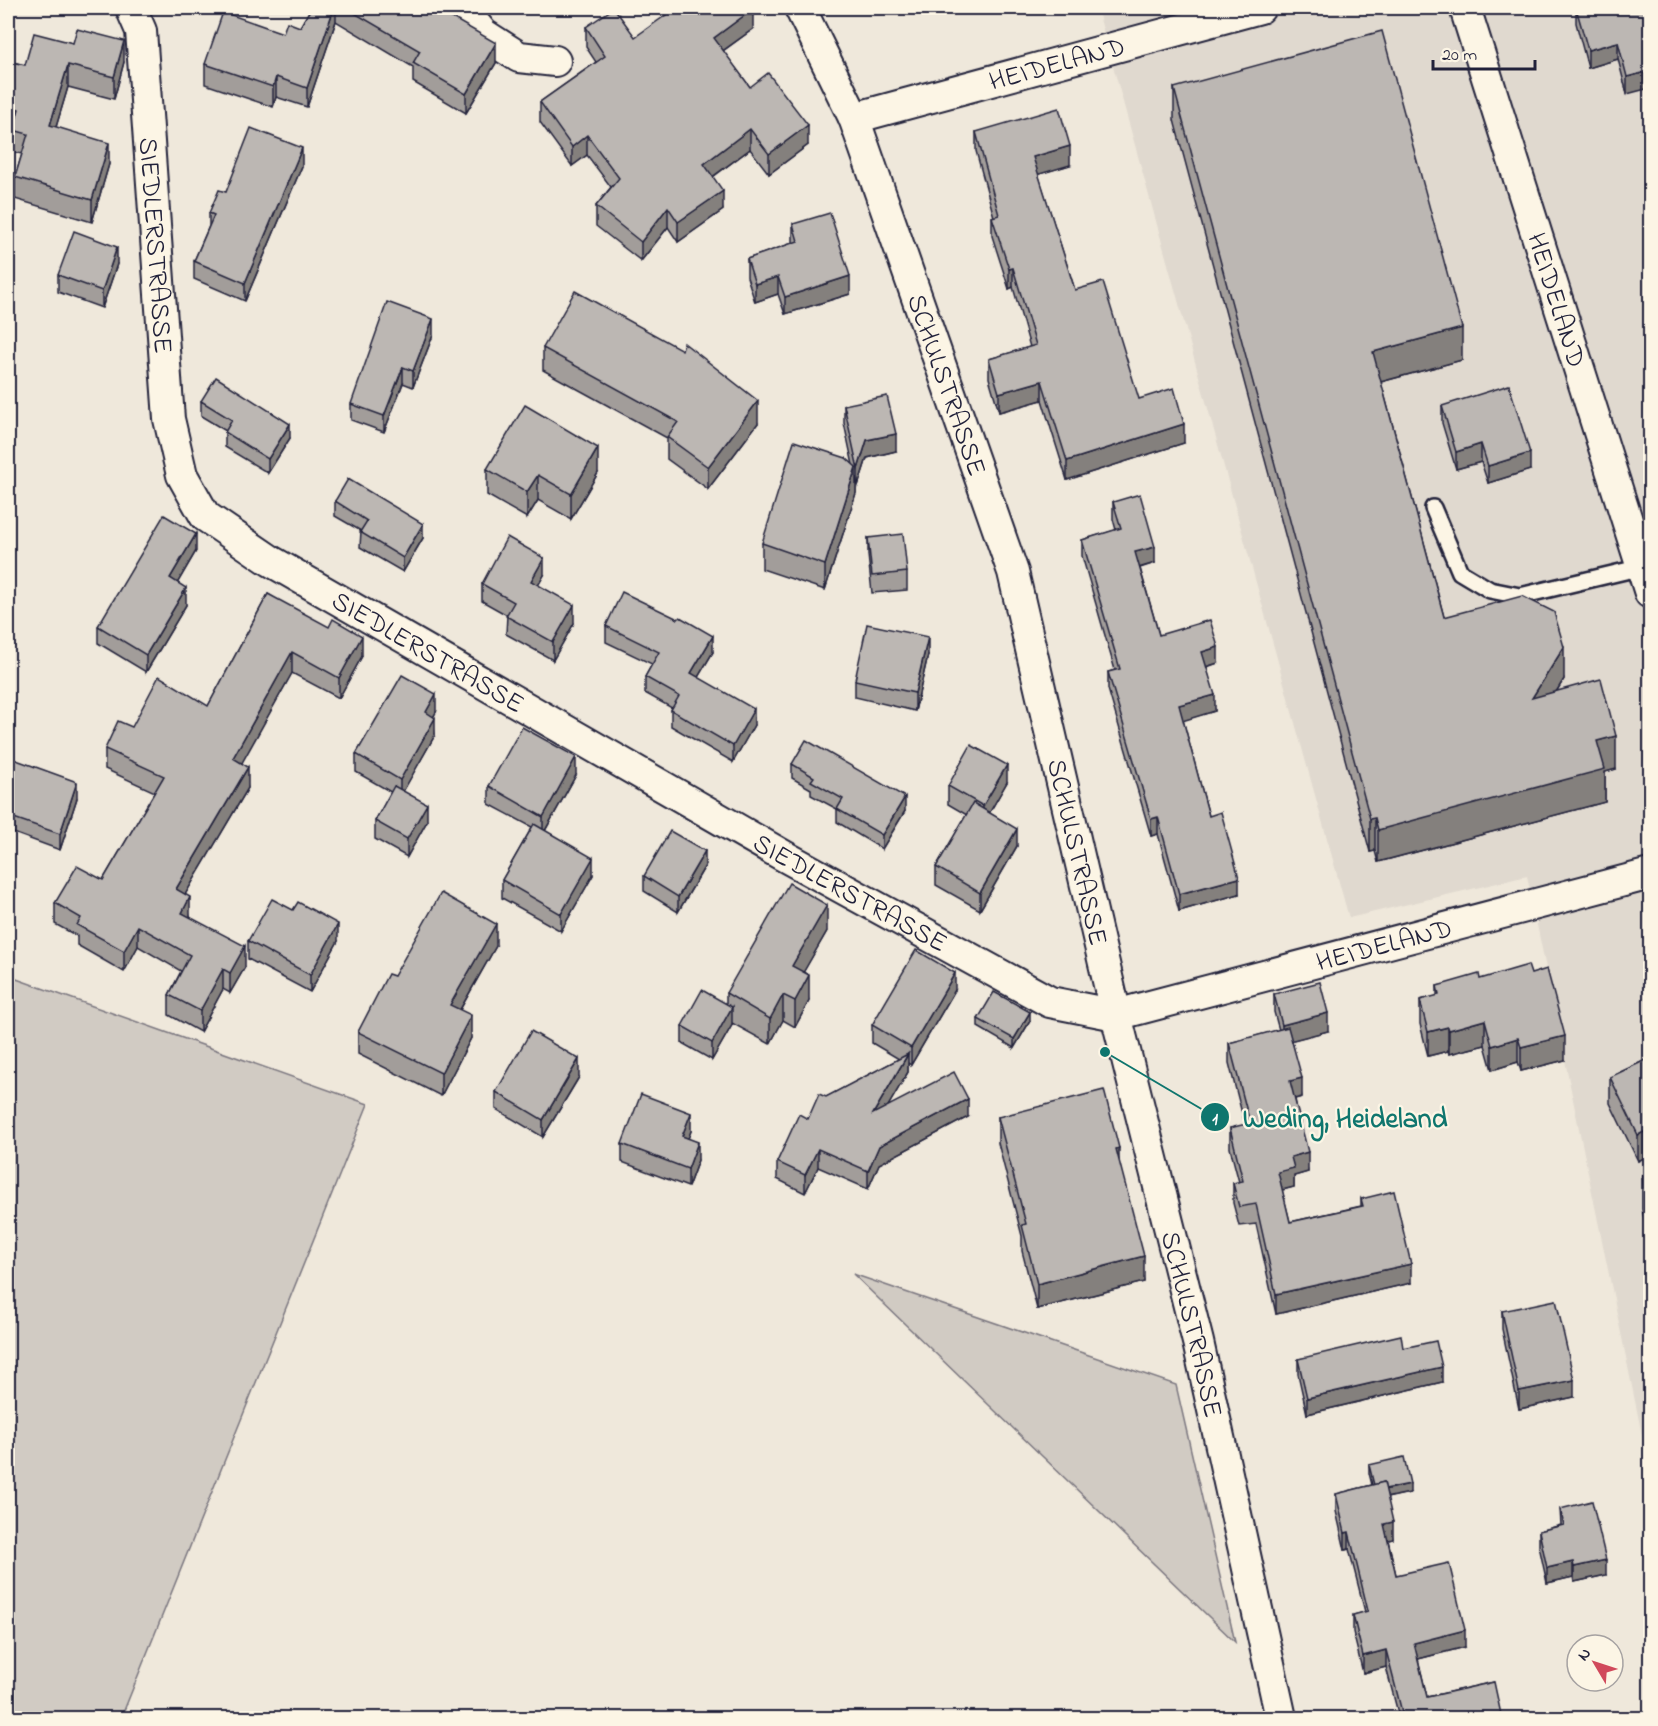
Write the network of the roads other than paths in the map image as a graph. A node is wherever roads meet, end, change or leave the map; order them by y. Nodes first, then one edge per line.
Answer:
1 (131, 8) edge
2 (462, 8) edge
3 (800, 8) edge
4 (1260, 8) edge
5 (1465, 8) edge
6 (555, 61) dead end
7 (854, 118) junction
8 (1433, 508) dead end
9 (1646, 580) edge
10 (1650, 874) edge
11 (1116, 1016) junction
12 (1281, 1719) edge

1 - 11 street, SIEDLERSTRASSE
2 - 6 street
3 - 7 street, SCHULSTRASSE
4 - 7 street, HEIDELAND
5 - 9 street, HEIDELAND
7 - 11 street, SCHULSTRASSE
8 - 9 lane
10 - 11 street, HEIDELAND
11 - 12 street, SCHULSTRASSE

